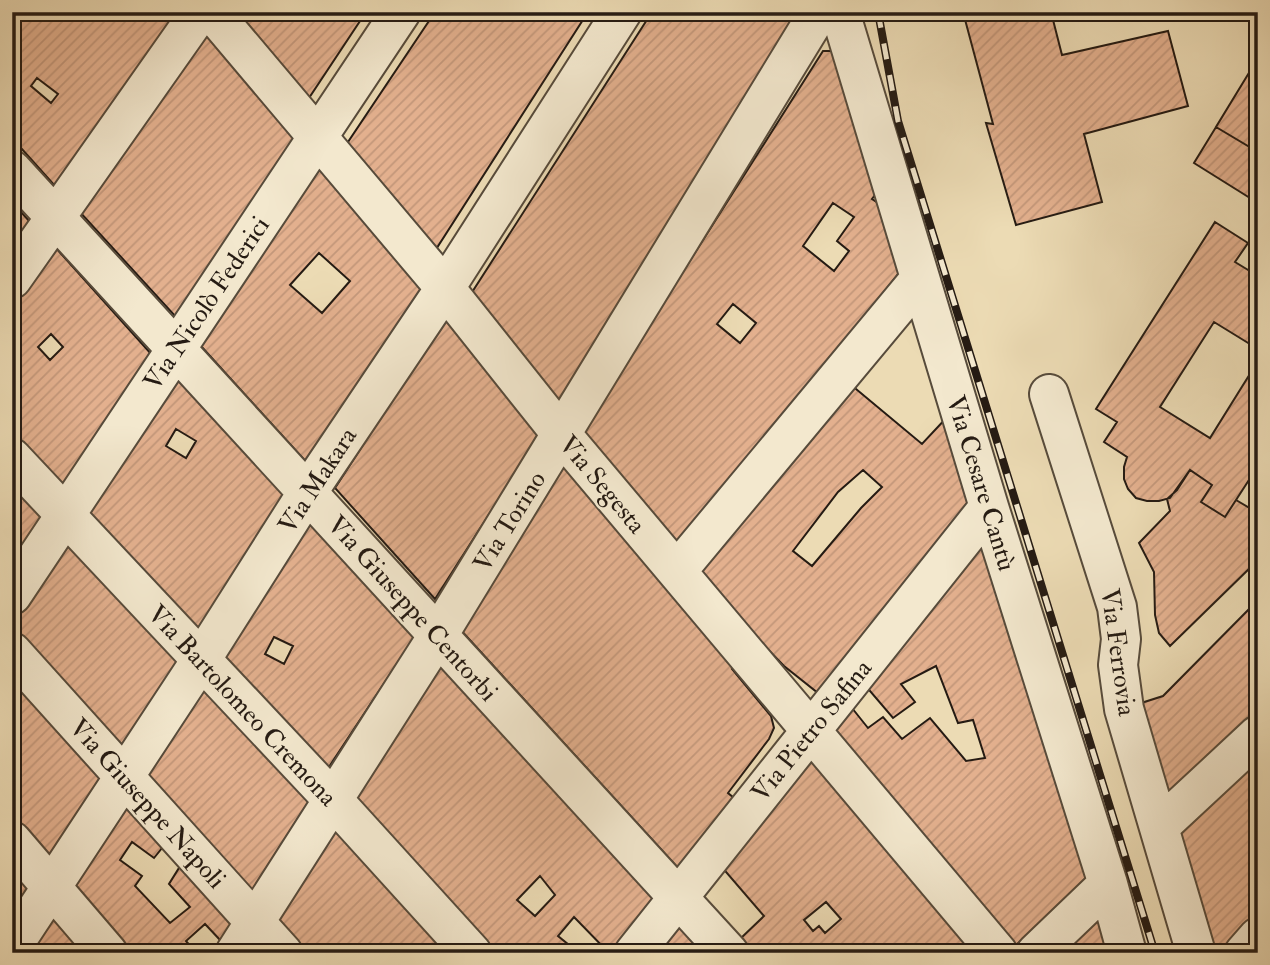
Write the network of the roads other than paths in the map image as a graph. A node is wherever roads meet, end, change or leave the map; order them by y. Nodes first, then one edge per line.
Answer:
1 (200, 12) edge
2 (212, 12) edge
3 (401, 12) edge
4 (622, 12) edge
5 (819, 12) edge
6 (840, 12) edge
7 (318, 137) junction
8 (12, 170) edge
9 (55, 218) junction
10 (12, 279) edge
11 (920, 279) junction
12 (445, 288) junction
13 (176, 349) junction
14 (1049, 394) dead end
15 (562, 435) junction
16 (12, 458) edge
17 (307, 493) junction
18 (989, 507) junction
19 (65, 515) junction
20 (677, 571) junction
21 (12, 595) edge
22 (438, 636) junction
23 (12, 652) edge
24 (201, 660) junction
25 (811, 731) junction
26 (1258, 735) edge
27 (124, 776) junction
28 (334, 801) junction
29 (1159, 827) junction
30 (12, 841) edge
31 (1108, 884) junction
32 (51, 886) junction
33 (678, 897) junction
34 (245, 937) edge
35 (1258, 937) edge
36 (12, 947) edge
37 (108, 953) edge
38 (283, 953) edge
39 (472, 953) edge
40 (634, 953) edge
41 (729, 953) edge
42 (998, 953) edge
43 (1036, 953) edge
44 (1127, 953) edge
45 (1196, 953) edge
46 (1244, 953) edge

1 - 9 street
2 - 7 street, Via Segesta
3 - 7 street, Via Nicolò Federici
4 - 12 street, Via Makara
5 - 15 street, Via Torino
6 - 11 street, Via Cesare Cantù
7 - 12 street, Via Segesta
7 - 13 street, Via Nicolò Federici
8 - 9 street, Via Giuseppe Centorbi
9 - 10 street
9 - 13 street, Via Giuseppe Centorbi
11 - 18 street, Via Cesare Cantù
11 - 20 street
12 - 15 street, Via Segesta
12 - 17 street, Via Makara
13 - 17 street, Via Giuseppe Centorbi
13 - 19 street, Via Nicolò Federici
14 - 29 street, Via Ferrovia
15 - 20 street, Via Segesta
15 - 22 street, Via Torino
16 - 19 street, Via Bartolomeo Cremona
17 - 22 street, Via Giuseppe Centorbi
17 - 24 street, Via Makara
18 - 25 street, Via Pietro Safina
18 - 31 street, Via Cesare Cantù
19 - 21 street, Via Nicolò Federici
19 - 24 street, Via Bartolomeo Cremona
20 - 25 street, Via Segesta
22 - 28 street, Via Torino
22 - 33 street, Via Giuseppe Centorbi
23 - 27 street, Via Giuseppe Napoli
24 - 27 street, Via Makara
24 - 28 street, Via Bartolomeo Cremona
25 - 33 street, Via Pietro Safina
25 - 42 street, Via Segesta
26 - 29 street
27 - 32 street, Via Makara
27 - 34 street, Via Giuseppe Napoli
28 - 34 street, Via Torino
28 - 39 street, Via Bartolomeo Cremona
29 - 45 street, Via Ferrovia
30 - 32 street
31 - 43 street
31 - 44 street, Via Cesare Cantù
32 - 36 street, Via Makara
32 - 37 street
33 - 40 street, Via Pietro Safina
33 - 41 street, Via Giuseppe Centorbi
34 - 38 street, Via Giuseppe Napoli
35 - 46 street

